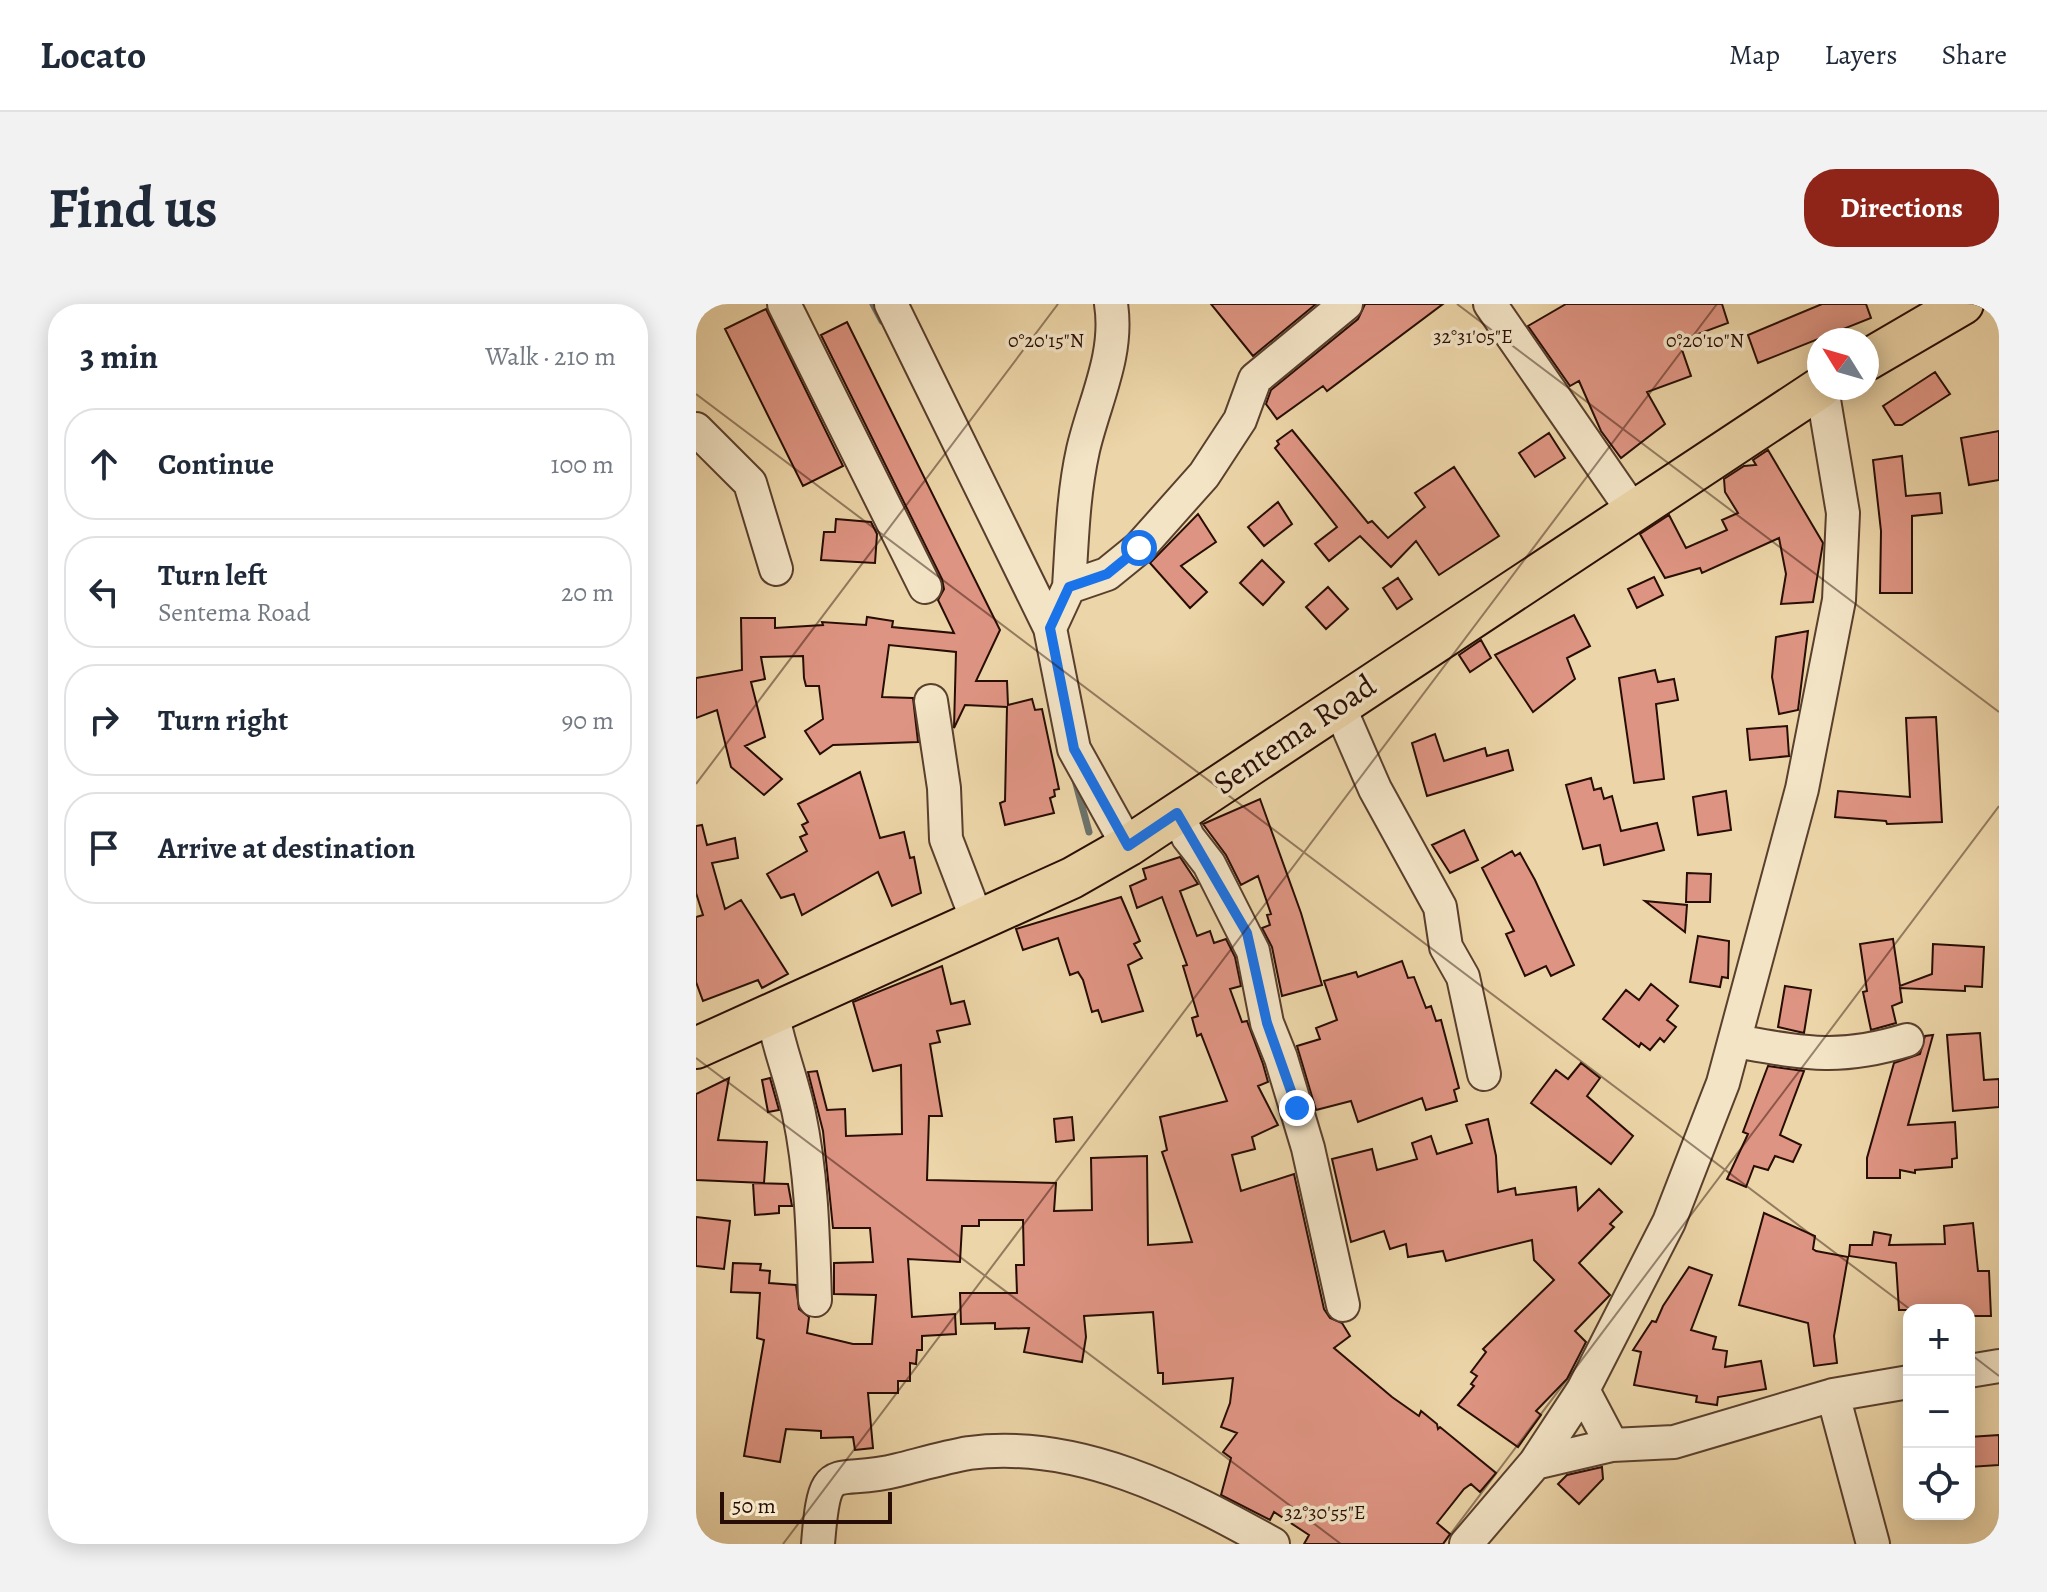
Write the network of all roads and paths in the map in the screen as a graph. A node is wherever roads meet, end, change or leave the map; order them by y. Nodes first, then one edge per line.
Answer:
1 (784, 304) edge
2 (891, 304) edge
3 (1111, 304) edge
4 (1346, 304) edge
5 (1490, 304) edge
6 (1963, 304) edge
7 (1879, 353) edge
8 (1807, 397) edge
9 (1823, 400) edge
10 (696, 429) edge
11 (1633, 511) junction
12 (776, 569) dead end
13 (925, 587) dead end
14 (1069, 587) junction
15 (1050, 628) junction
16 (931, 701) dead end
17 (1338, 704) junction
18 (1177, 813) junction
19 (1128, 846) junction
20 (977, 920) junction
21 (772, 1011) junction
22 (1907, 1040) dead end
23 (1735, 1041) junction
24 (696, 1048) edge
25 (1484, 1074) dead end
26 (815, 1300) dead end
27 (1343, 1305) dead end
28 (1999, 1366) edge
29 (1975, 1370) edge
30 (1903, 1383) edge
31 (1583, 1390) junction
32 (1833, 1395) junction
33 (1612, 1445) junction
34 (1535, 1463) junction
35 (818, 1544) edge
36 (1273, 1544) edge
37 (1466, 1544) edge
38 (1873, 1544) edge

1 - 13 street
2 - 15 street
3 - 14 street
4 - 14 street
5 - 11 street
6 - 7 main road
8 - 11 main road, Sentema Road
9 - 23 street
10 - 12 street
11 - 17 main road, Sentema Road
14 - 15 street
15 - 19 street
16 - 20 street
17 - 18 main road, Sentema Road
17 - 25 street
18 - 19 main road, Sentema Road
18 - 27 street
19 - 20 main road, Sentema Road
20 - 21 main road, Sentema Road
21 - 24 main road, Sentema Road
21 - 26 street
22 - 23 street
23 - 31 street
28 - 29 street
30 - 32 street
31 - 33 street
31 - 34 street
32 - 33 street
32 - 38 street
33 - 34 street
34 - 37 street
35 - 36 street

